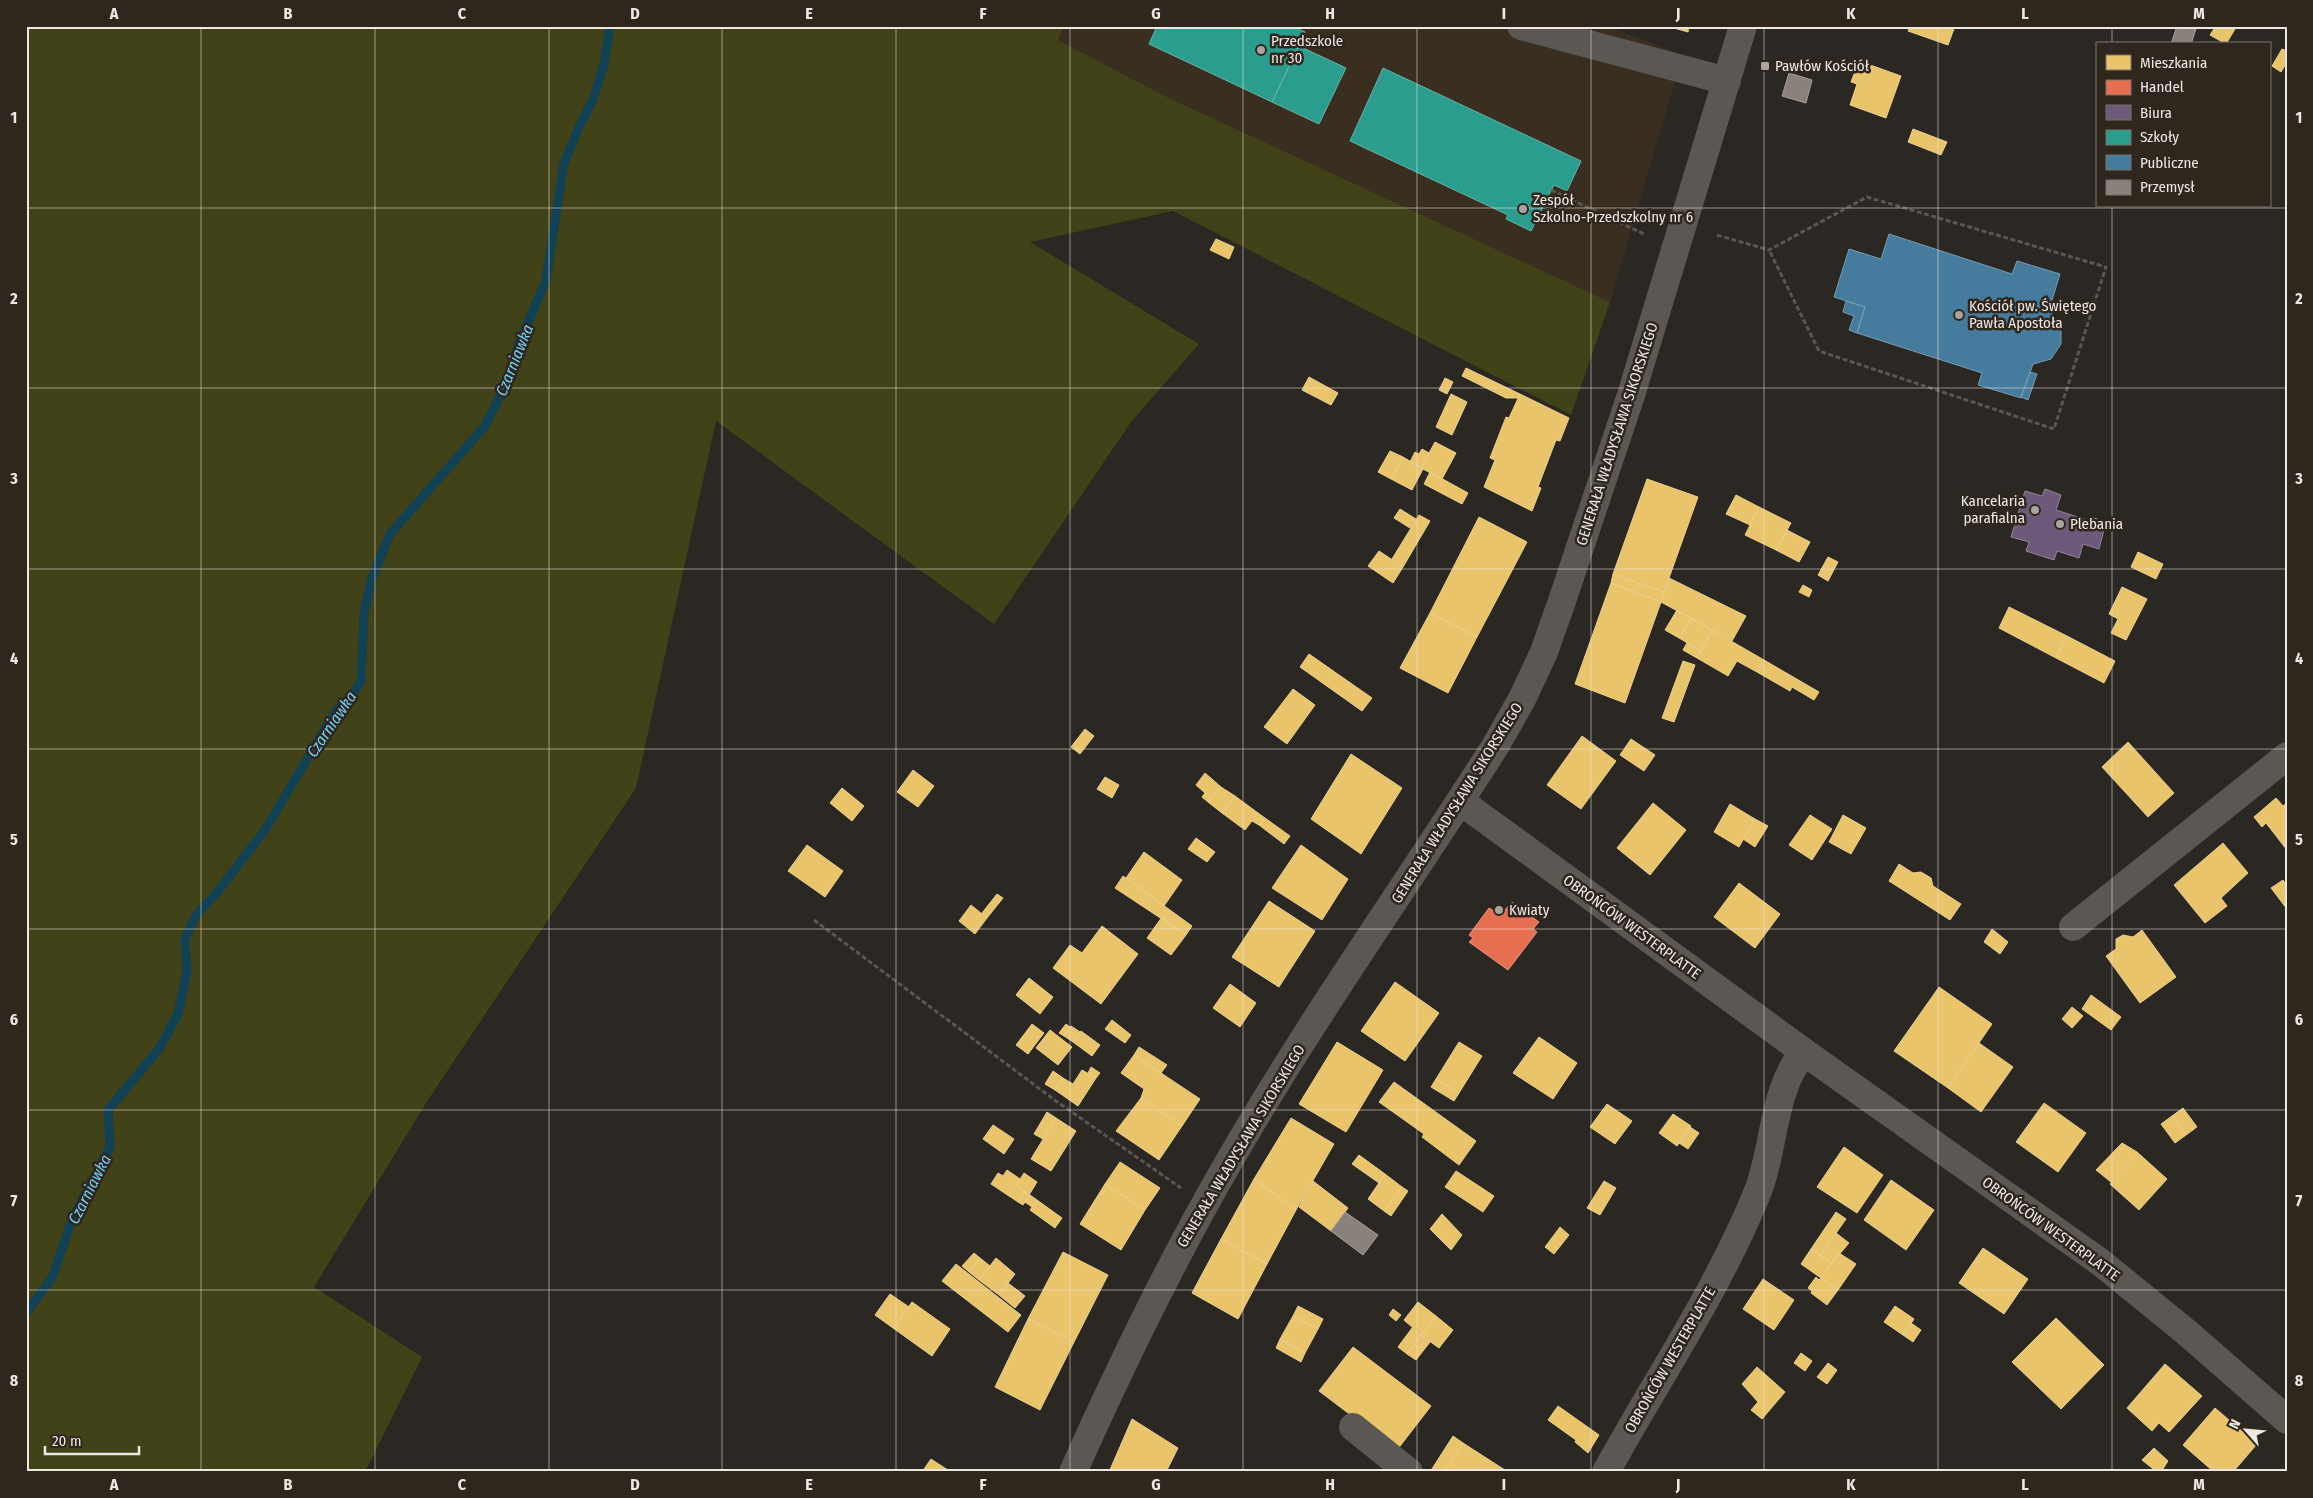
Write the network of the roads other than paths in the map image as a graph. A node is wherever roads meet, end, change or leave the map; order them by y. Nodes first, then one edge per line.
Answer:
1 (1521, 26) edge
2 (1743, 26) edge
3 (1727, 81) junction
4 (2287, 756) edge
5 (1460, 801) junction
6 (2073, 927) dead end
7 (1804, 1052) junction
8 (2287, 1420) edge
9 (1353, 1427) dead end
10 (1073, 1472) edge
11 (1409, 1472) edge
12 (1606, 1472) edge

1 - 3 street
2 - 3 street, GENERAŁA WŁADYSŁAWA SIKORSKIEGO
3 - 5 street, GENERAŁA WŁADYSŁAWA SIKORSKIEGO
4 - 6 street
5 - 7 street, OBROŃCÓW WESTERPLATTE
5 - 10 street, GENERAŁA WŁADYSŁAWA SIKORSKIEGO
7 - 8 street, OBROŃCÓW WESTERPLATTE
7 - 12 street, OBROŃCÓW WESTERPLATTE
9 - 11 street

